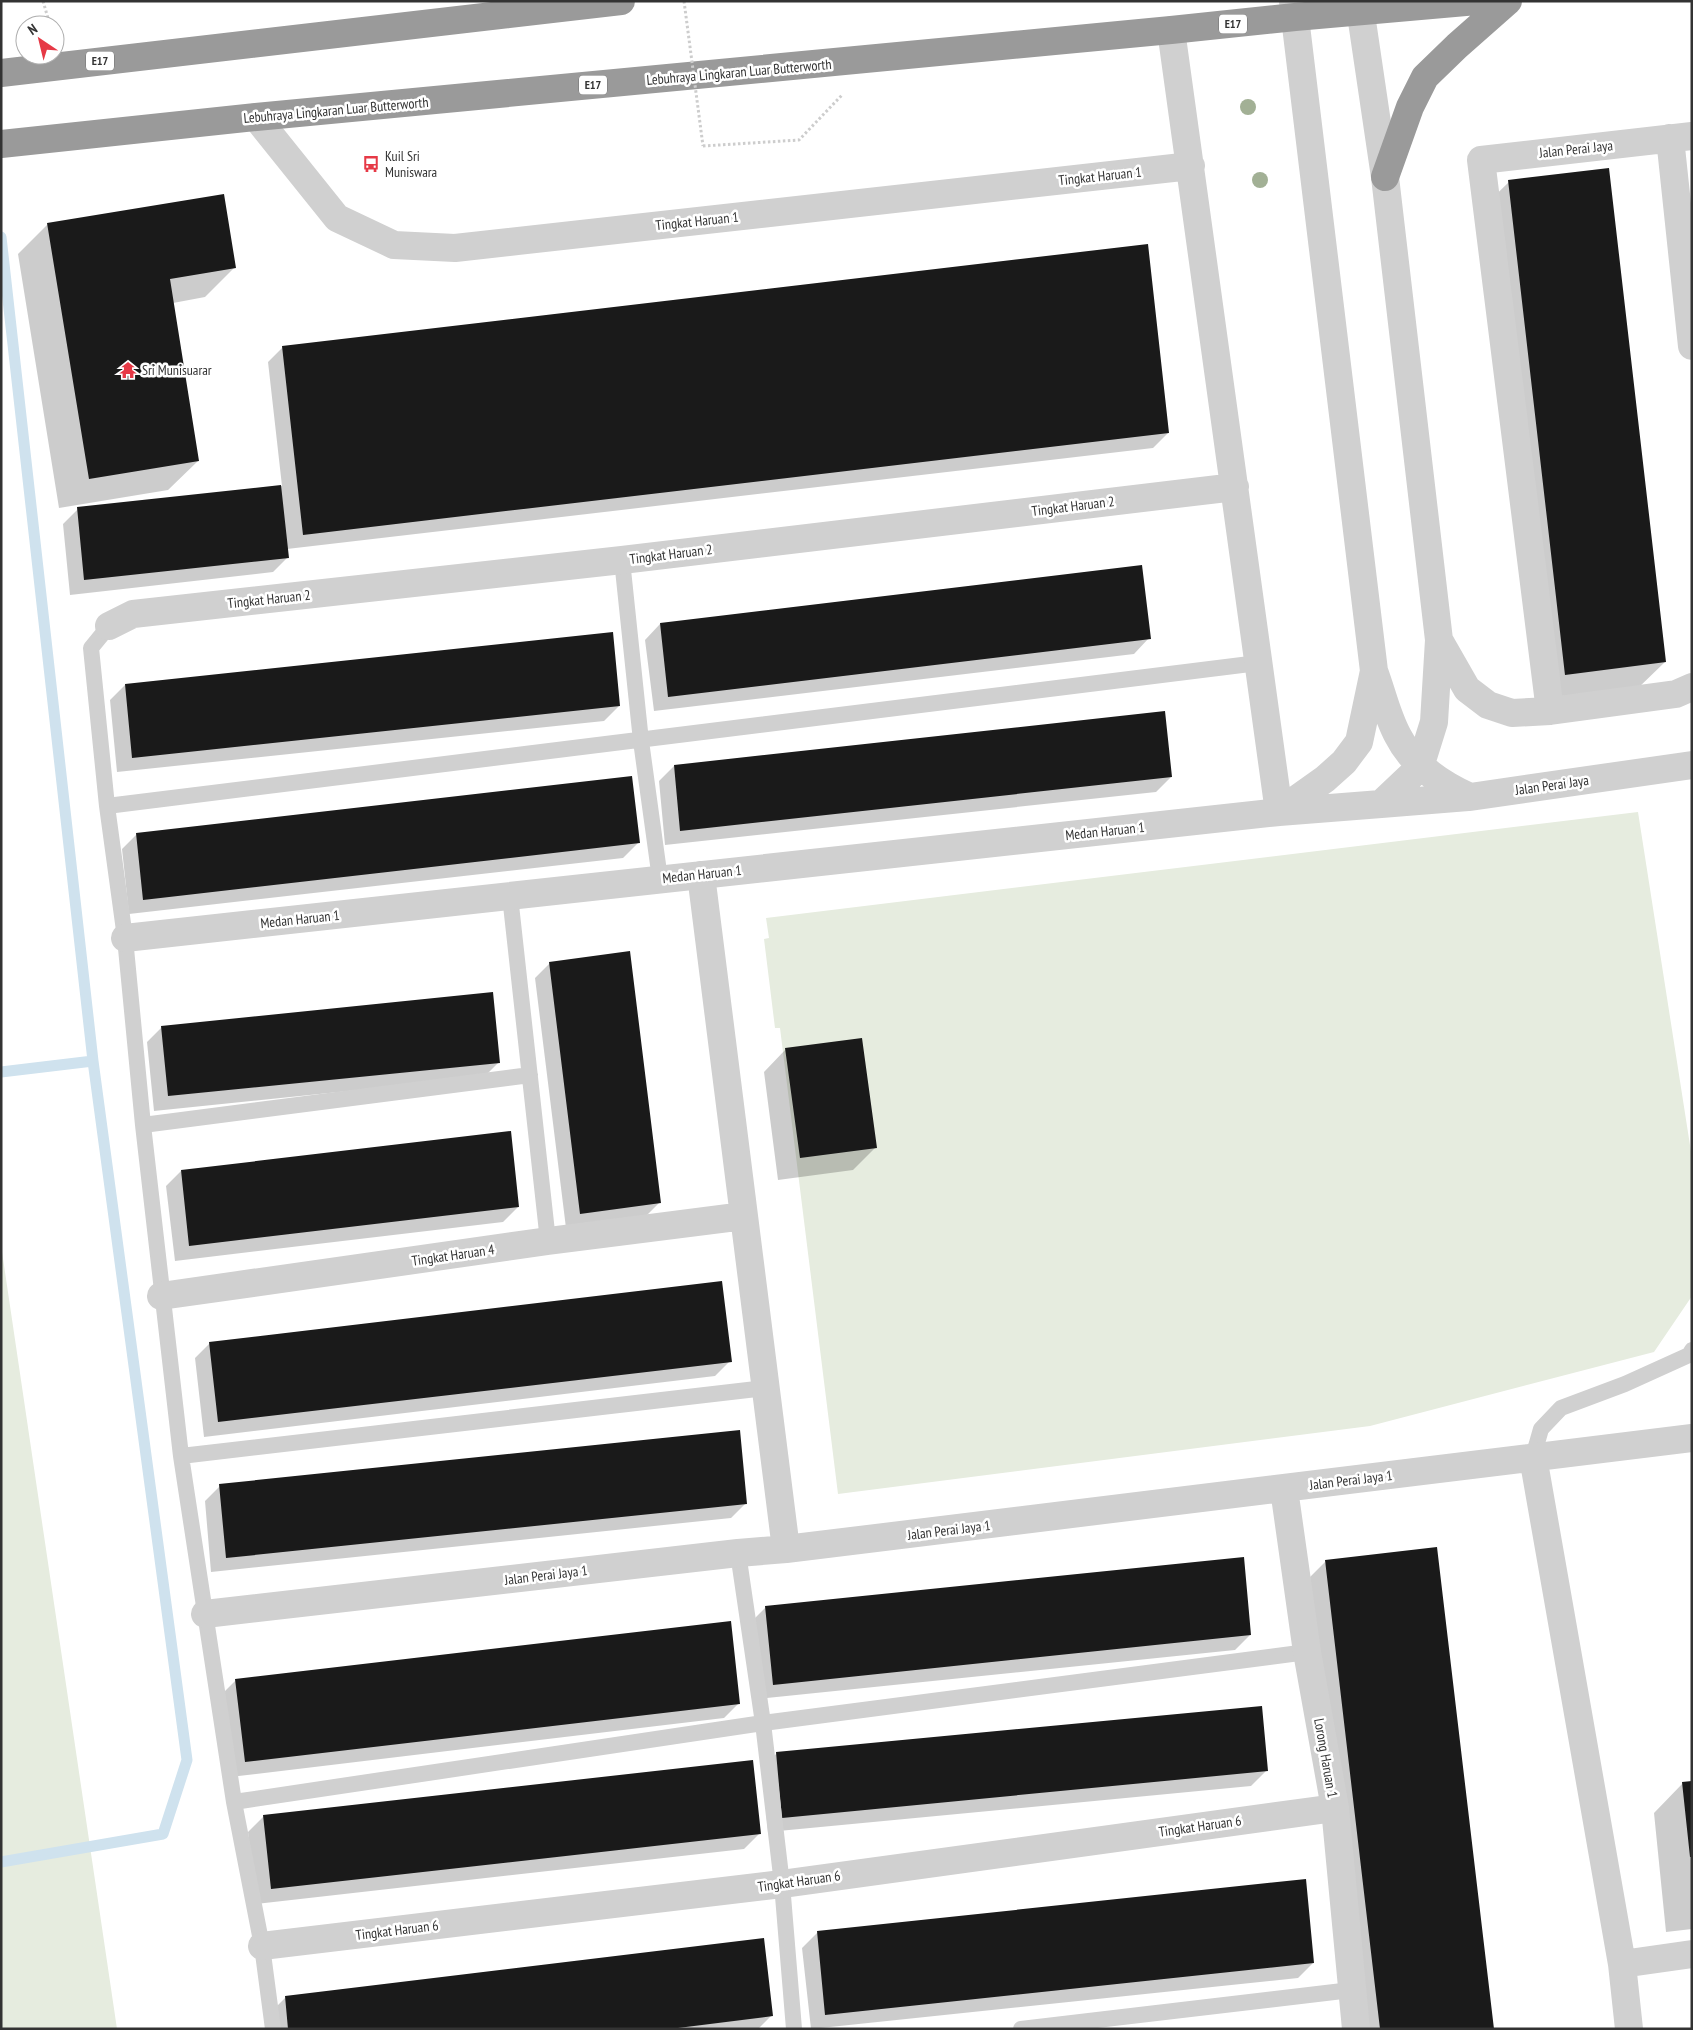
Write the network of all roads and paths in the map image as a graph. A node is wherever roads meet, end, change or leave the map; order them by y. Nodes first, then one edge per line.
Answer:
1 (43, 1) edge
2 (621, 1) edge
3 (684, 1) edge
4 (1477, 1) edge
5 (1508, 1) edge
6 (1359, 6) edge
7 (1294, 9) edge
8 (47, 15) edge
9 (1171, 30) junction
10 (877, 58) junction
11 (1, 73) edge
12 (256, 117) junction
13 (1681, 137) edge
14 (1, 144) edge
15 (1191, 166) junction
16 (1385, 177) junction
17 (1691, 337) edge
18 (1235, 486) junction
19 (622, 560) junction
20 (109, 626) joint
21 (1439, 640) junction
22 (1258, 663) junction
23 (1374, 671) junction
24 (1692, 687) edge
25 (1550, 711) junction
26 (640, 741) junction
27 (1420, 766) junction
28 (1692, 766) edge
29 (1470, 797) junction
30 (1381, 804) junction
31 (107, 806) junction
32 (1279, 812) junction
33 (701, 875) junction
34 (660, 879) junction
35 (510, 896) junction
36 (125, 938) junction
37 (530, 1075) junction
38 (143, 1125) junction
39 (744, 1216) junction
40 (548, 1241) junction
41 (161, 1296) junction
42 (1692, 1350) edge
43 (766, 1388) junction
44 (1692, 1438) edge
45 (181, 1456) junction
46 (1533, 1457) junction
47 (1284, 1488) junction
48 (786, 1549) junction
49 (738, 1553) junction
50 (205, 1614) junction
51 (1307, 1652) junction
52 (763, 1723) junction
53 (234, 1802) junction
54 (1335, 1808) junction
55 (782, 1884) junction
56 (262, 1946) junction
57 (1692, 1954) edge
58 (1622, 1964) junction
59 (1351, 1990) junction
60 (273, 2029) edge
61 (794, 2029) edge
62 (1020, 2029) edge
63 (1356, 2029) edge
64 (1628, 2029) edge

1 - 8 path
2 - 11 highway, E17
3 - 10 path, bridge
4 - 6 highway, Lebuhraya Lingkaran Luar Butterworth / E17
5 - 16 highway
6 - 7 highway, Lebuhraya Lingkaran Luar Butterworth / E17
6 - 16 street
7 - 9 highway, Lebuhraya Lingkaran Luar Butterworth / E17
7 - 23 street
9 - 10 highway, Lebuhraya Lingkaran Luar Butterworth / E17
9 - 15 street
10 - 12 highway, Lebuhraya Lingkaran Luar Butterworth / E17
12 - 14 highway, Lebuhraya Lingkaran Luar Butterworth / E17
12 - 15 street, Tingkat Haruan 1
13 - 17 street, Jalan Perai Jaya
13 - 25 street, Jalan Perai Jaya
15 - 18 street
16 - 21 street
18 - 19 street, Tingkat Haruan 2
18 - 22 street
19 - 20 street, Tingkat Haruan 2
19 - 26 lane
20 - 31 lane
21 - 25 street
21 - 27 street
22 - 26 lane
22 - 32 street
23 - 27 street
23 - 32 street, Medan Haruan 1
24 - 25 street
26 - 31 lane
26 - 34 lane
27 - 29 street
27 - 30 street
28 - 29 street, Jalan Perai Jaya
29 - 30 street, Jalan Perai Jaya
30 - 32 street, Medan Haruan 1
31 - 36 lane
32 - 33 street, Medan Haruan 1
33 - 34 street, Medan Haruan 1
33 - 39 street
34 - 35 street, Medan Haruan 1
35 - 36 street, Medan Haruan 1
35 - 37 lane
36 - 38 lane
37 - 38 lane
37 - 40 lane
38 - 41 lane
39 - 40 street, Tingkat Haruan 4
39 - 43 street
40 - 41 street, Tingkat Haruan 4
41 - 45 lane
42 - 46 lane
43 - 45 lane
43 - 48 street
44 - 46 street, Jalan Perai Jaya 1
45 - 50 lane
46 - 47 street, Jalan Perai Jaya 1
46 - 58 street
47 - 48 street, Jalan Perai Jaya 1
47 - 51 street, Lorong Haruan 1
48 - 49 street, Jalan Perai Jaya 1
49 - 50 street, Jalan Perai Jaya 1
49 - 52 lane
50 - 53 lane
51 - 52 lane
51 - 54 street, Lorong Haruan 1
52 - 53 lane
52 - 55 lane
53 - 56 lane
54 - 55 street, Tingkat Haruan 6
54 - 59 street, Lorong Haruan 1
55 - 56 street, Tingkat Haruan 6
55 - 61 lane
56 - 60 lane
57 - 58 street
58 - 64 street
59 - 62 lane
59 - 63 street, Lorong Haruan 1

